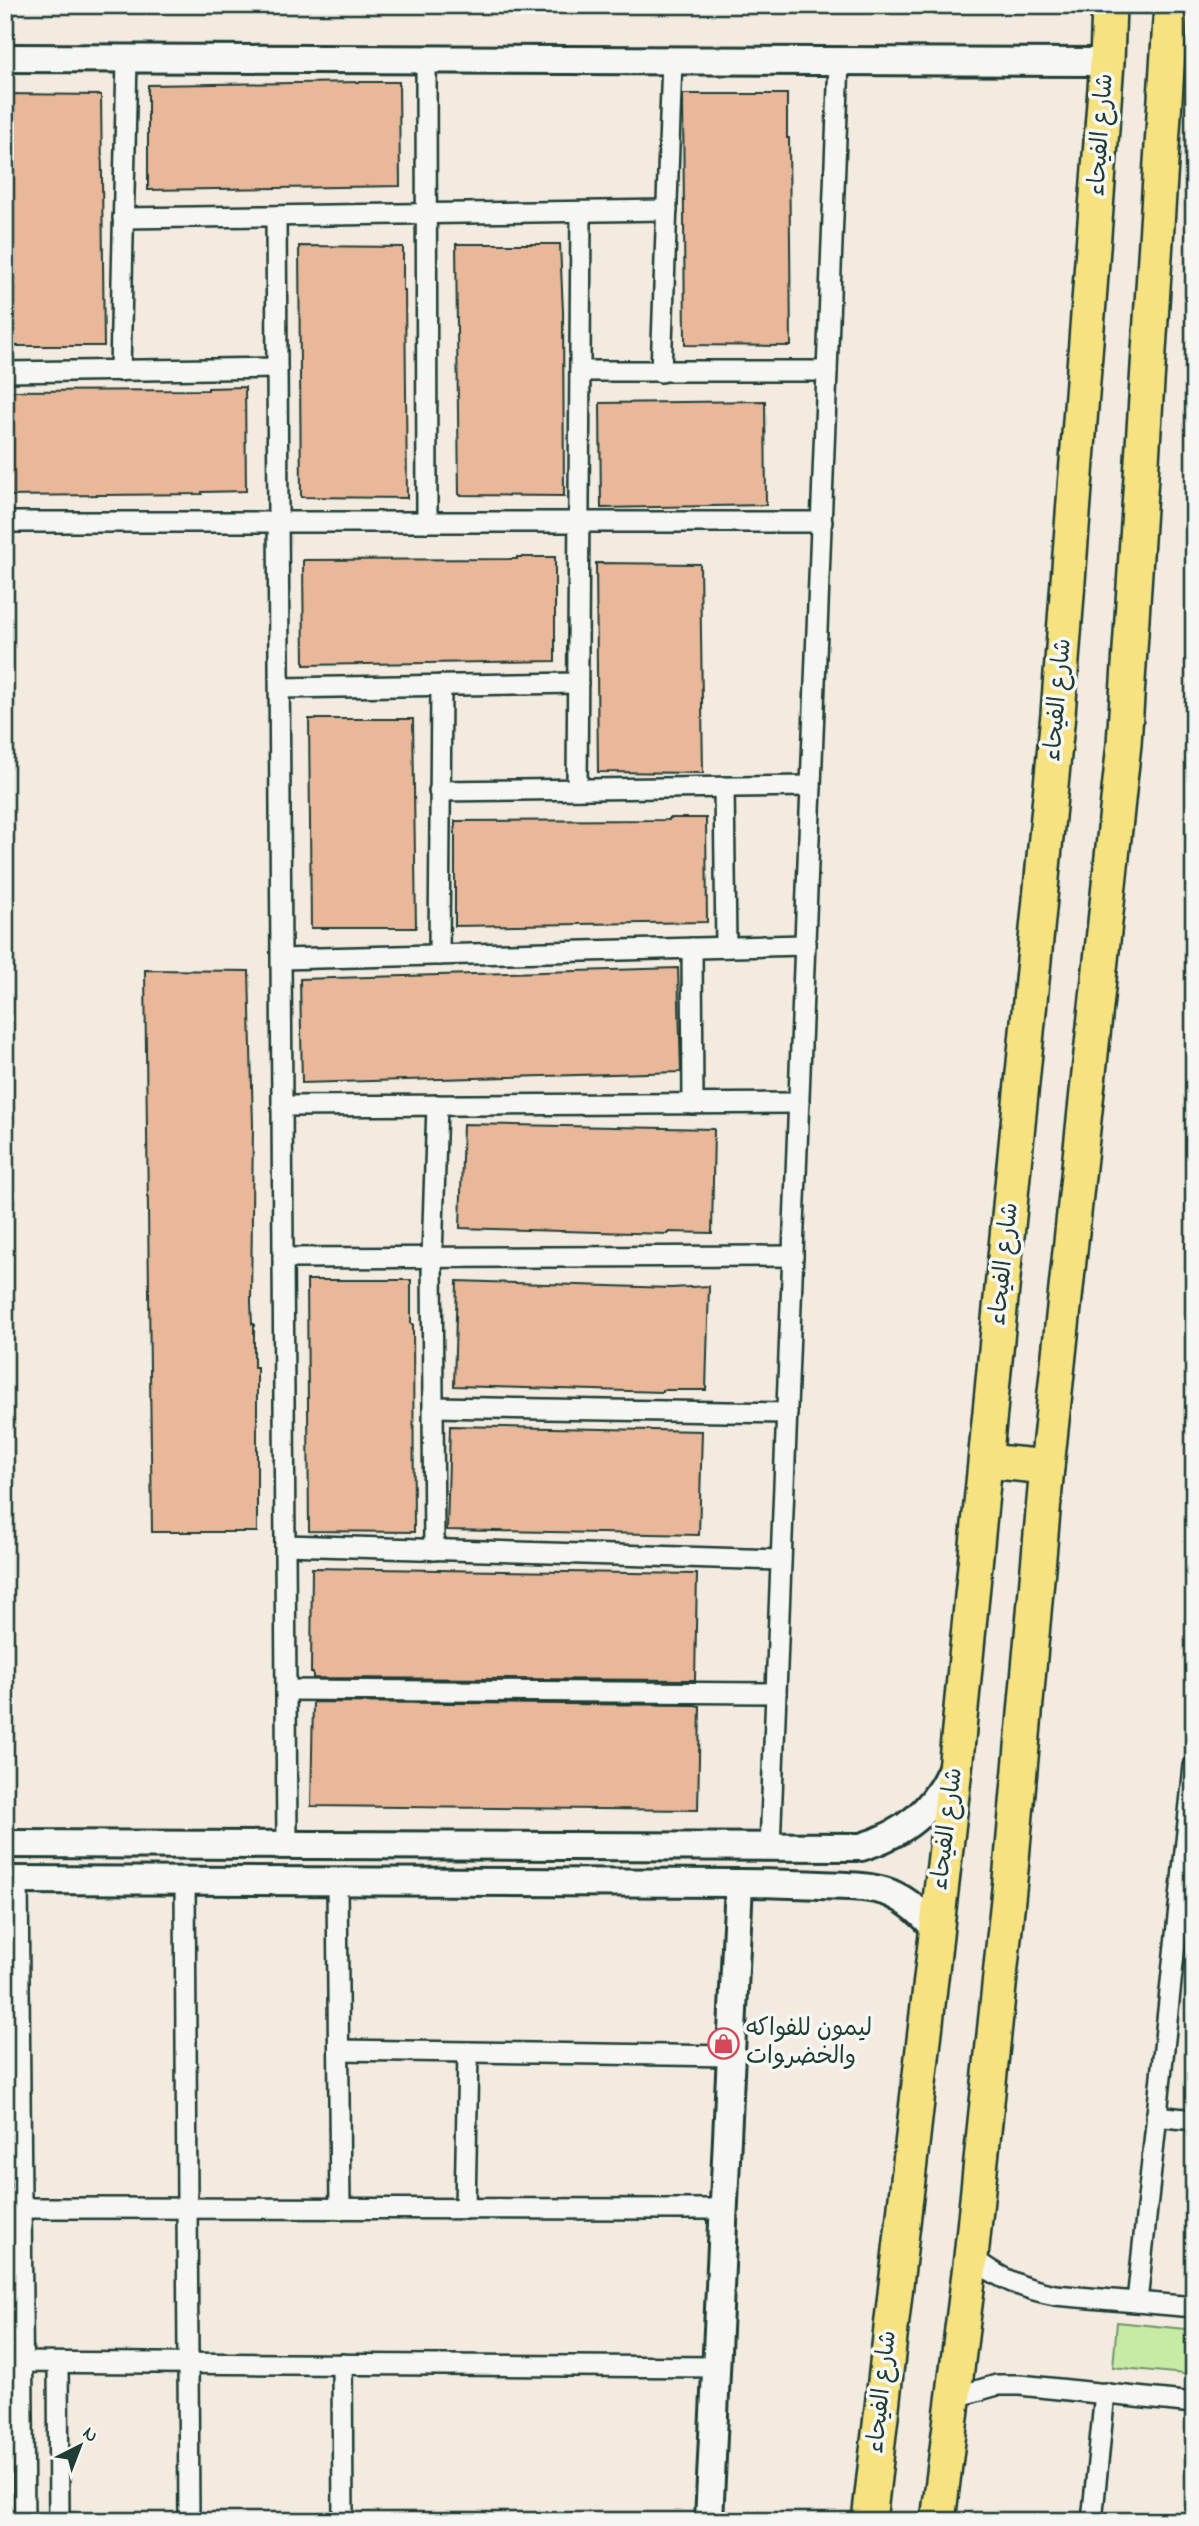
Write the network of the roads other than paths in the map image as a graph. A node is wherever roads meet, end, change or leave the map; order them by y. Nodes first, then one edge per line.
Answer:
1 (1109, 5) edge
2 (1171, 5) edge
3 (5, 58) edge
4 (127, 59) junction
5 (426, 60) junction
6 (672, 61) junction
7 (839, 61) junction
8 (1107, 62) junction
9 (667, 210) junction
10 (581, 212) junction
11 (426, 214) junction
12 (276, 216) junction
13 (123, 218) junction
14 (278, 368) junction
15 (580, 370) junction
16 (5, 372) edge
17 (120, 372) junction
18 (661, 372) junction
19 (827, 372) junction
20 (5, 522) edge
21 (279, 522) junction
22 (427, 522) junction
23 (579, 522) junction
24 (822, 522) junction
25 (578, 683) junction
26 (441, 685) junction
27 (280, 688) junction
28 (811, 786) junction
29 (724, 787) junction
30 (577, 789) junction
31 (439, 791) junction
32 (805, 945) junction
33 (726, 947) junction
34 (692, 948) junction
35 (439, 955) junction
36 (282, 959) junction
37 (799, 1103) junction
38 (694, 1104) junction
39 (437, 1105) junction
40 (282, 1106) junction
41 (793, 1256) junction
42 (432, 1257) junction
43 (283, 1258) junction
44 (433, 1407) junction
45 (787, 1413) junction
46 (986, 1461) junction
47 (1047, 1467) junction
48 (285, 1545) junction
49 (434, 1550) junction
50 (781, 1560) junction
51 (286, 1690) junction
52 (776, 1693) junction
53 (956, 1760) junction
54 (1194, 1766) edge
55 (5, 1844) edge
56 (287, 1844) junction
57 (471, 1846) junction
58 (770, 1848) junction
59 (12, 1880) edge
60 (185, 1881) junction
61 (337, 1881) junction
62 (471, 1882) junction
63 (739, 1883) junction
64 (936, 1930) junction
65 (339, 2050) junction
66 (468, 2052) junction
67 (12, 2053) edge
68 (731, 2056) junction
69 (1156, 2116) junction
70 (1194, 2120) edge
71 (21, 2208) junction
72 (187, 2208) junction
73 (340, 2209) junction
74 (465, 2209) junction
75 (724, 2209) junction
76 (971, 2257) junction
77 (1137, 2302) junction
78 (1194, 2307) edge
79 (14, 2362) edge
80 (58, 2363) junction
81 (188, 2364) junction
82 (342, 2364) junction
83 (716, 2367) junction
84 (1105, 2393) junction
85 (952, 2398) junction
86 (1194, 2403) edge
87 (18, 2517) edge
88 (59, 2521) edge
89 (189, 2521) edge
90 (343, 2521) edge
91 (709, 2521) edge
92 (869, 2521) edge
93 (938, 2521) edge
94 (1092, 2521) edge

1 - 8 highway, شارع الفيحاء
2 - 47 highway
3 - 4 street
4 - 5 street
4 - 13 street
5 - 6 street
5 - 11 street
6 - 7 street
6 - 9 street
7 - 8 street
7 - 19 street
8 - 46 highway, شارع الفيحاء
9 - 10 street
9 - 18 street
10 - 11 street
10 - 15 street
11 - 12 street
11 - 22 street
12 - 13 street
12 - 14 street
13 - 17 street
14 - 17 street
14 - 21 street
15 - 18 street
15 - 23 street
16 - 17 street
18 - 19 street
19 - 24 street
20 - 21 street
21 - 22 street
21 - 27 street
22 - 23 street
23 - 24 street
23 - 25 street
24 - 28 street
25 - 26 street
25 - 30 street
26 - 27 street
26 - 31 street
27 - 36 street
28 - 29 street
28 - 32 street
29 - 30 street
29 - 33 street
30 - 31 street
31 - 35 street
32 - 33 street
32 - 37 street
33 - 34 street
34 - 35 street
34 - 38 street
35 - 36 street
36 - 40 street
37 - 38 street
37 - 41 street
38 - 39 street
39 - 40 street
39 - 42 street
40 - 43 street
41 - 42 street
41 - 45 street
42 - 43 street
42 - 44 street
43 - 48 street
44 - 45 street
44 - 49 street
45 - 50 street
46 - 47 highway
46 - 53 highway, شارع الفيحاء
47 - 76 highway
48 - 49 street
48 - 51 street
49 - 50 street
50 - 52 street
51 - 52 street
51 - 56 street
52 - 58 street
53 - 58 street
53 - 64 highway, شارع الفيحاء
54 - 69 street
55 - 56 street
56 - 57 street
57 - 58 street
57 - 62 street
59 - 60 street
59 - 67 street
60 - 61 street
60 - 72 street
61 - 62 street
61 - 65 street
62 - 63 street
63 - 64 street
63 - 68 street
64 - 92 highway, شارع الفيحاء
65 - 66 street
65 - 73 street
66 - 68 street
66 - 74 street
67 - 71 street
68 - 75 street
69 - 70 street
69 - 77 street
71 - 72 street
71 - 79 street
72 - 73 street
72 - 81 street
73 - 74 street
74 - 75 street
75 - 83 street
76 - 77 street
76 - 85 highway
77 - 78 street
79 - 80 street
79 - 87 street
80 - 81 street
80 - 88 street
81 - 82 street
81 - 89 street
82 - 83 street
82 - 90 street
83 - 91 street
84 - 85 street
84 - 86 street
84 - 94 street
85 - 93 highway

